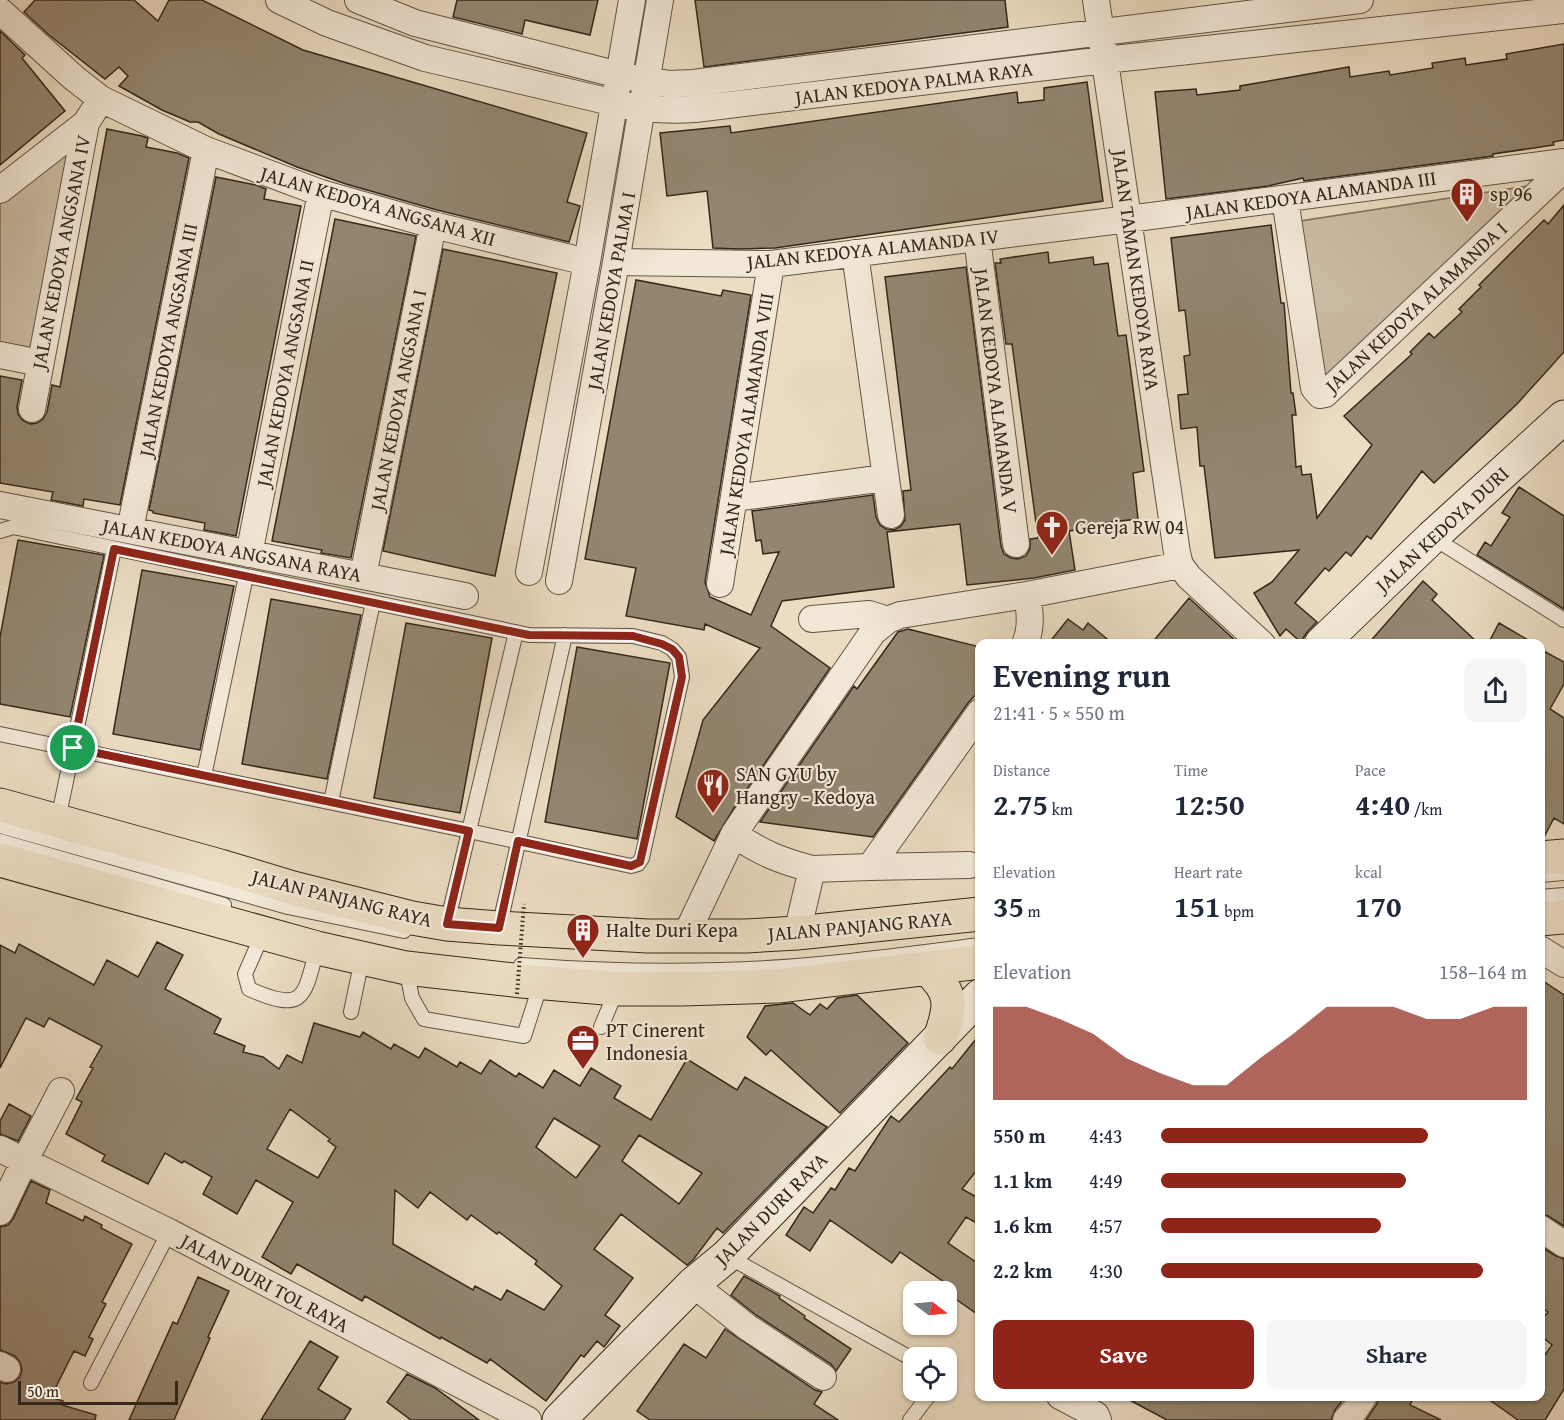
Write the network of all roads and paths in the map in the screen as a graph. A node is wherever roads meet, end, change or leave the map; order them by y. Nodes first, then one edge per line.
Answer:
1 (279, 0) edge
2 (358, 0) edge
3 (632, 0) edge
4 (660, 0) edge
5 (1096, 0) edge
6 (1360, 0) edge
7 (1310, 3) edge
8 (1564, 10) edge
9 (0, 11) edge
10 (418, 11) edge
11 (1100, 33) junction
12 (1105, 60) junction
13 (619, 75) junction
14 (646, 81) junction
15 (101, 99) junction
16 (615, 103) junction
17 (642, 109) junction
18 (86, 123) junction
19 (206, 150) junction
20 (1564, 162) edge
21 (1564, 169) edge
22 (0, 190) edge
23 (321, 193) junction
24 (1285, 199) junction
25 (1128, 219) junction
26 (433, 225) junction
27 (976, 238) junction
28 (855, 254) junction
29 (587, 262) junction
30 (616, 262) junction
31 (771, 264) junction
32 (0, 355) edge
33 (40, 363) junction
34 (32, 409) dead end
35 (559, 413) junction
36 (1564, 417) edge
37 (589, 419) junction
38 (885, 478) junction
39 (734, 498) junction
40 (0, 505) edge
41 (891, 515) dead end
42 (0, 531) edge
43 (1431, 537) junction
44 (122, 539) junction
45 (1016, 544) dead end
46 (1178, 553) junction
47 (247, 565) junction
48 (529, 572) dead end
49 (363, 576) junction
50 (560, 581) dead end
51 (720, 584) dead end
52 (1027, 595) junction
53 (465, 596) dead end
54 (373, 602) junction
55 (812, 619) dead end
56 (888, 620) junction
57 (1564, 620) edge
58 (516, 632) junction
59 (565, 635) junction
60 (1027, 639) edge
61 (1257, 639) edge
62 (1326, 639) edge
63 (975, 719) edge
64 (0, 734) edge
65 (73, 748) junction
66 (204, 776) junction
67 (331, 802) junction
68 (0, 805) edge
69 (58, 820) junction
70 (0, 826) edge
71 (469, 831) junction
72 (734, 834) junction
73 (0, 841) edge
74 (518, 841) junction
75 (1564, 856) edge
76 (1545, 858) edge
77 (0, 860) edge
78 (118, 865) junction
79 (969, 865) dead end
80 (220, 866) junction
81 (870, 867) junction
82 (812, 869) junction
83 (1564, 873) edge
84 (1545, 875) edge
85 (1564, 895) edge
86 (192, 896) junction
87 (1545, 897) edge
88 (524, 904) dead end
89 (238, 909) dead end
90 (1564, 917) edge
91 (1545, 919) edge
92 (975, 922) edge
93 (975, 922) edge
94 (499, 928) junction
95 (431, 930) junction
96 (263, 933) junction
97 (797, 933) junction
98 (685, 937) junction
99 (552, 945) dead end
100 (317, 948) junction
101 (1545, 952) edge
102 (362, 959) junction
103 (420, 960) junction
104 (975, 963) edge
105 (510, 964) dead end
106 (1564, 964) edge
107 (927, 969) junction
108 (529, 989) junction
109 (617, 989) junction
110 (975, 1001) edge
111 (351, 1012) dead end
112 (601, 1028) dead end
113 (940, 1038) junction
114 (61, 1091) dead end
115 (0, 1149) edge
116 (25, 1160) junction
117 (0, 1212) edge
118 (1545, 1231) edge
119 (169, 1232) junction
120 (1564, 1244) edge
121 (727, 1256) junction
122 (693, 1284) junction
123 (903, 1354) edge
124 (823, 1377) dead end
125 (91, 1383) dead end
126 (925, 1401) edge
127 (1069, 1401) edge
128 (1361, 1401) edge
129 (528, 1420) edge
130 (559, 1420) edge
131 (910, 1420) edge
132 (1098, 1420) edge
133 (1346, 1420) edge

1 - 16 street, JALAN KEDOYA PALMA RAYA
2 - 10 street, JALAN KEDOYA PALMA RAYA
3 - 13 street, JALAN KEDOYA PALMA I
4 - 14 street, JALAN KEDOYA PALMA I
5 - 11 street, JALAN TAMAN KEDOYA RAYA
6 - 7 street, JALAN KEDOYA PALMA RAYA
7 - 11 street, JALAN KEDOYA PALMA RAYA
8 - 12 street, JALAN KEDOYA PALMA RAYA
9 - 15 street, JALAN KEDOYA ANGSANA XII
10 - 13 street, JALAN KEDOYA PALMA RAYA
11 - 12 street, JALAN TAMAN KEDOYA RAYA
11 - 14 street, JALAN KEDOYA PALMA RAYA
12 - 17 street, JALAN KEDOYA PALMA RAYA
12 - 25 street, JALAN TAMAN KEDOYA RAYA
13 - 14 street, JALAN KEDOYA PALMA RAYA
13 - 16 street, JALAN KEDOYA PALMA I
14 - 17 street, JALAN KEDOYA PALMA I
15 - 18 street, JALAN KEDOYA ANGSANA IV
15 - 19 street, JALAN KEDOYA ANGSANA XII
16 - 17 street, JALAN KEDOYA PALMA RAYA
16 - 29 street, JALAN KEDOYA PALMA I
17 - 30 street, JALAN KEDOYA PALMA I
18 - 22 street
18 - 33 street, JALAN KEDOYA ANGSANA IV
19 - 23 street, JALAN KEDOYA ANGSANA XII
19 - 44 street, JALAN KEDOYA ANGSANA III
20 - 24 street, JALAN KEDOYA ALAMANDA III
21 - 24 street, JALAN KEDOYA ALAMANDA I
23 - 26 street, JALAN KEDOYA ANGSANA XII
23 - 47 street, JALAN KEDOYA ANGSANA II
24 - 25 street, JALAN KEDOYA ALAMANDA III
25 - 27 street, JALAN KEDOYA ALAMANDA IV
25 - 46 street, JALAN TAMAN KEDOYA RAYA
26 - 29 street, JALAN KEDOYA ANGSANA XII
26 - 49 street, JALAN KEDOYA ANGSANA I
27 - 28 street, JALAN KEDOYA ALAMANDA IV
27 - 45 street, JALAN KEDOYA ALAMANDA V
28 - 31 street, JALAN KEDOYA ALAMANDA IV
28 - 38 street
29 - 35 street, JALAN KEDOYA PALMA I
30 - 31 street, JALAN KEDOYA ALAMANDA IV
30 - 37 street, JALAN KEDOYA PALMA I
31 - 39 street, JALAN KEDOYA ALAMANDA VIII
32 - 33 street
33 - 34 street, JALAN KEDOYA ANGSANA IV
35 - 37 street
35 - 48 street, JALAN KEDOYA PALMA I
36 - 43 street, JALAN KEDOYA DURI
37 - 50 street, JALAN KEDOYA PALMA I
38 - 39 street
38 - 41 street
39 - 51 street, JALAN KEDOYA ALAMANDA VIII
40 - 44 street, JALAN KEDOYA ANGSANA RAYA
42 - 44 lane
43 - 57 lane
43 - 62 street, JALAN KEDOYA DURI
44 - 47 street, JALAN KEDOYA ANGSANA RAYA
44 - 65 lane
46 - 52 street
46 - 61 street
47 - 49 street, JALAN KEDOYA ANGSANA RAYA
47 - 54 lane
47 - 66 lane
49 - 53 street, JALAN KEDOYA ANGSANA RAYA
52 - 56 street
52 - 60 street
54 - 58 lane
54 - 67 lane
55 - 56 street
56 - 72 street
58 - 59 lane
58 - 71 lane
59 - 74 lane
59 - 74 lane
63 - 81 street
64 - 65 lane
65 - 66 lane
65 - 69 lane
66 - 67 lane
67 - 71 lane
68 - 69 main road, JALAN PANJANG RAYA
69 - 78 main road, JALAN PANJANG RAYA
70 - 78 lane
71 - 74 lane
71 - 95 lane
72 - 82 street
72 - 98 street
73 - 78 lane
74 - 94 lane
75 - 76 main road
77 - 78 main road, JALAN PANJANG RAYA
78 - 80 main road, JALAN PANJANG RAYA
78 - 86 main road, JALAN PANJANG RAYA
79 - 81 street
80 - 86 main road
80 - 95 main road, JALAN PANJANG RAYA
81 - 82 street
82 - 97 street
83 - 84 lane
85 - 87 lane
86 - 89 lane
86 - 95 lane
86 - 96 main road, JALAN PANJANG RAYA
88 - 108 path, bridge
90 - 91 main road
92 - 97 main road, JALAN PANJANG RAYA
93 - 105 lane
94 - 95 main road, JALAN PANJANG RAYA
94 - 98 main road, JALAN PANJANG RAYA
95 - 99 lane
96 - 100 main road, JALAN PANJANG RAYA
96 - 100 lane
97 - 98 main road, JALAN PANJANG RAYA
100 - 102 main road, JALAN PANJANG RAYA
101 - 106 street
102 - 103 main road, JALAN PANJANG RAYA
102 - 111 lane
103 - 108 main road, JALAN PANJANG RAYA
103 - 108 lane
104 - 107 main road, JALAN PANJANG RAYA
107 - 109 main road, JALAN PANJANG RAYA
107 - 113 main road
108 - 109 main road, JALAN PANJANG RAYA
109 - 112 lane
110 - 113 street, JALAN DURI RAYA
113 - 121 street, JALAN DURI RAYA
114 - 116 street
115 - 116 street, JALAN DURI TOL RAYA
116 - 117 street
116 - 119 street, JALAN DURI TOL RAYA
118 - 120 street
119 - 125 lane
119 - 129 street, JALAN DURI TOL RAYA
121 - 122 street, JALAN DURI RAYA
121 - 123 lane
122 - 124 street
122 - 130 street, JALAN DURI RAYA
126 - 131 lane
127 - 132 street
128 - 133 street

